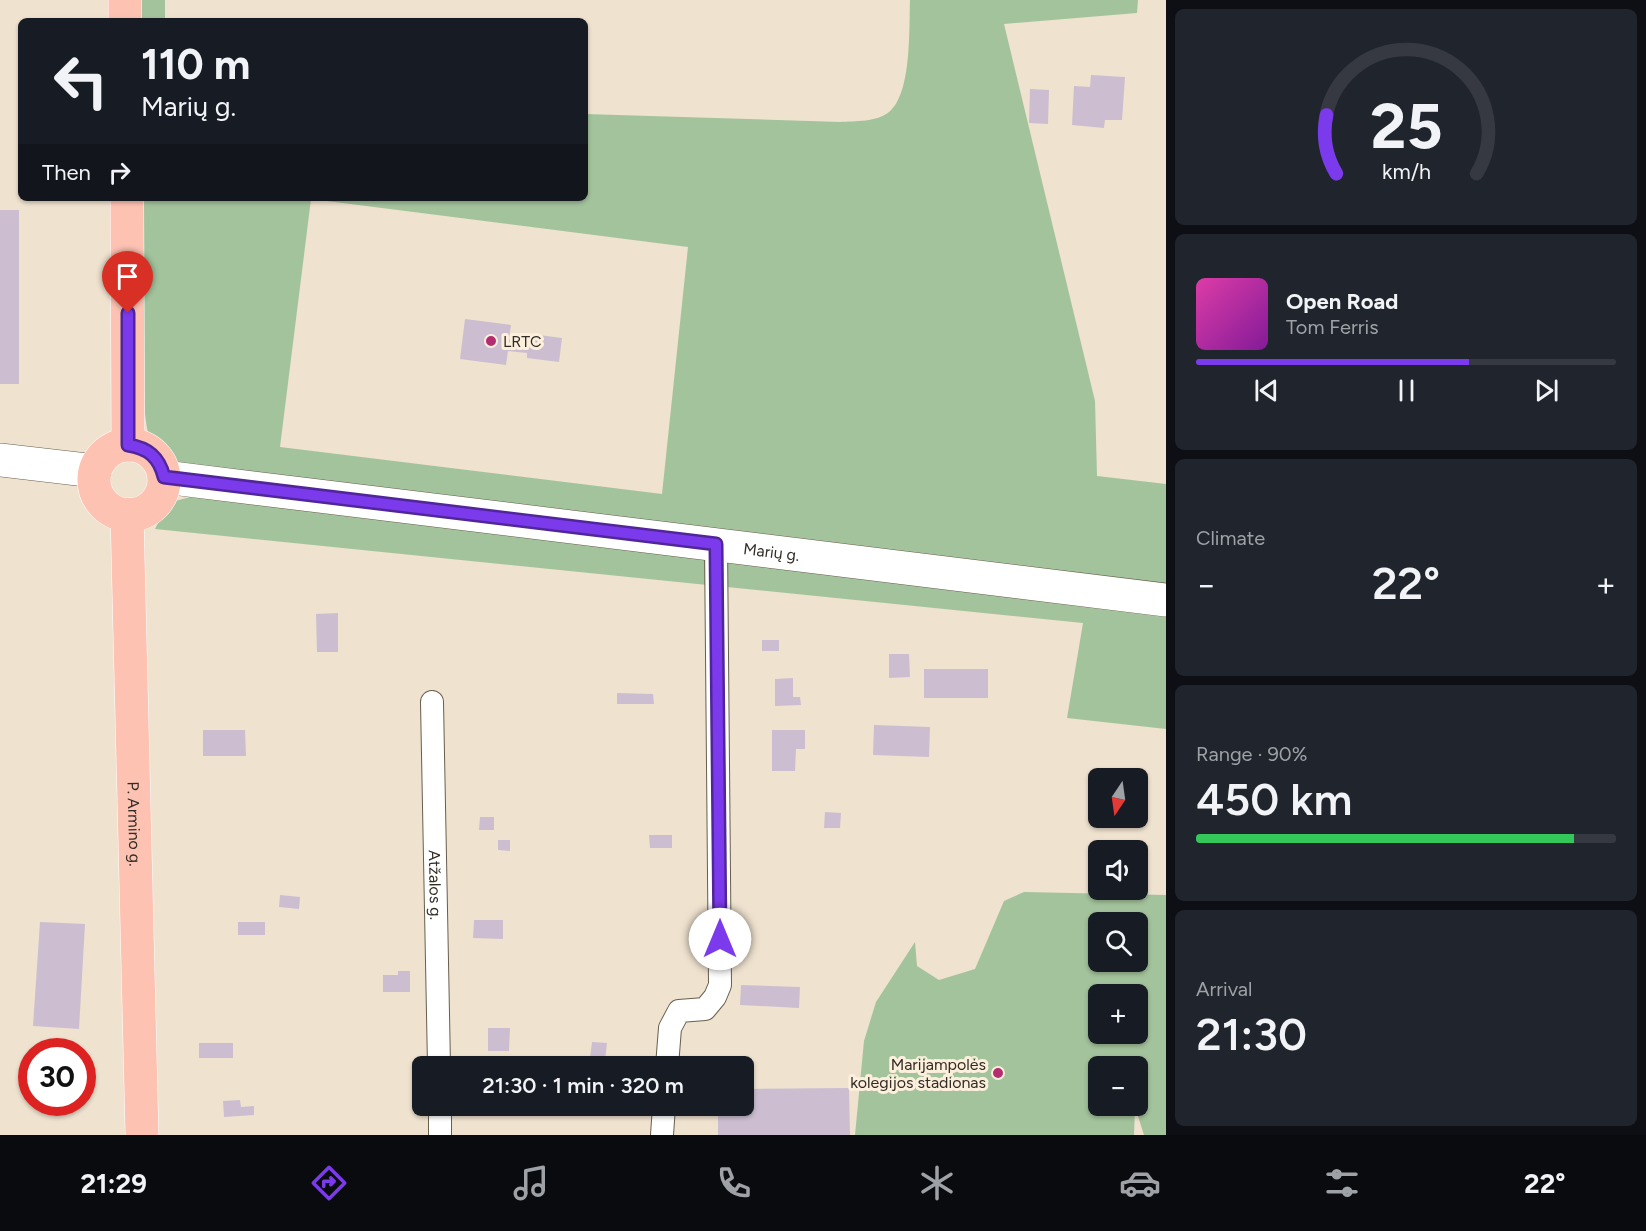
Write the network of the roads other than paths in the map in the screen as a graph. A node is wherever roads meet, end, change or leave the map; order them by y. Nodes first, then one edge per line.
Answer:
1 (125, 0) edge
2 (125, 18) edge
3 (127, 201) edge
4 (128, 445) junction
5 (0, 460) edge
6 (95, 471) junction
7 (164, 477) junction
8 (127, 514) junction
9 (716, 544) junction
10 (1166, 600) edge
11 (432, 702) dead end
12 (439, 1056) edge
13 (668, 1056) edge
14 (440, 1116) edge
15 (663, 1116) edge
16 (142, 1135) edge
17 (440, 1135) edge
18 (662, 1135) edge

1 - 2 main road
3 - 4 main road
4 - 6 main road
4 - 7 main road
5 - 6 street
6 - 8 main road
7 - 8 main road
7 - 9 street, Marių g.
8 - 16 main road, P. Armino g.
9 - 10 street, Marių g.
9 - 13 street
11 - 12 street, Atžalos g.
14 - 17 street
15 - 18 street

